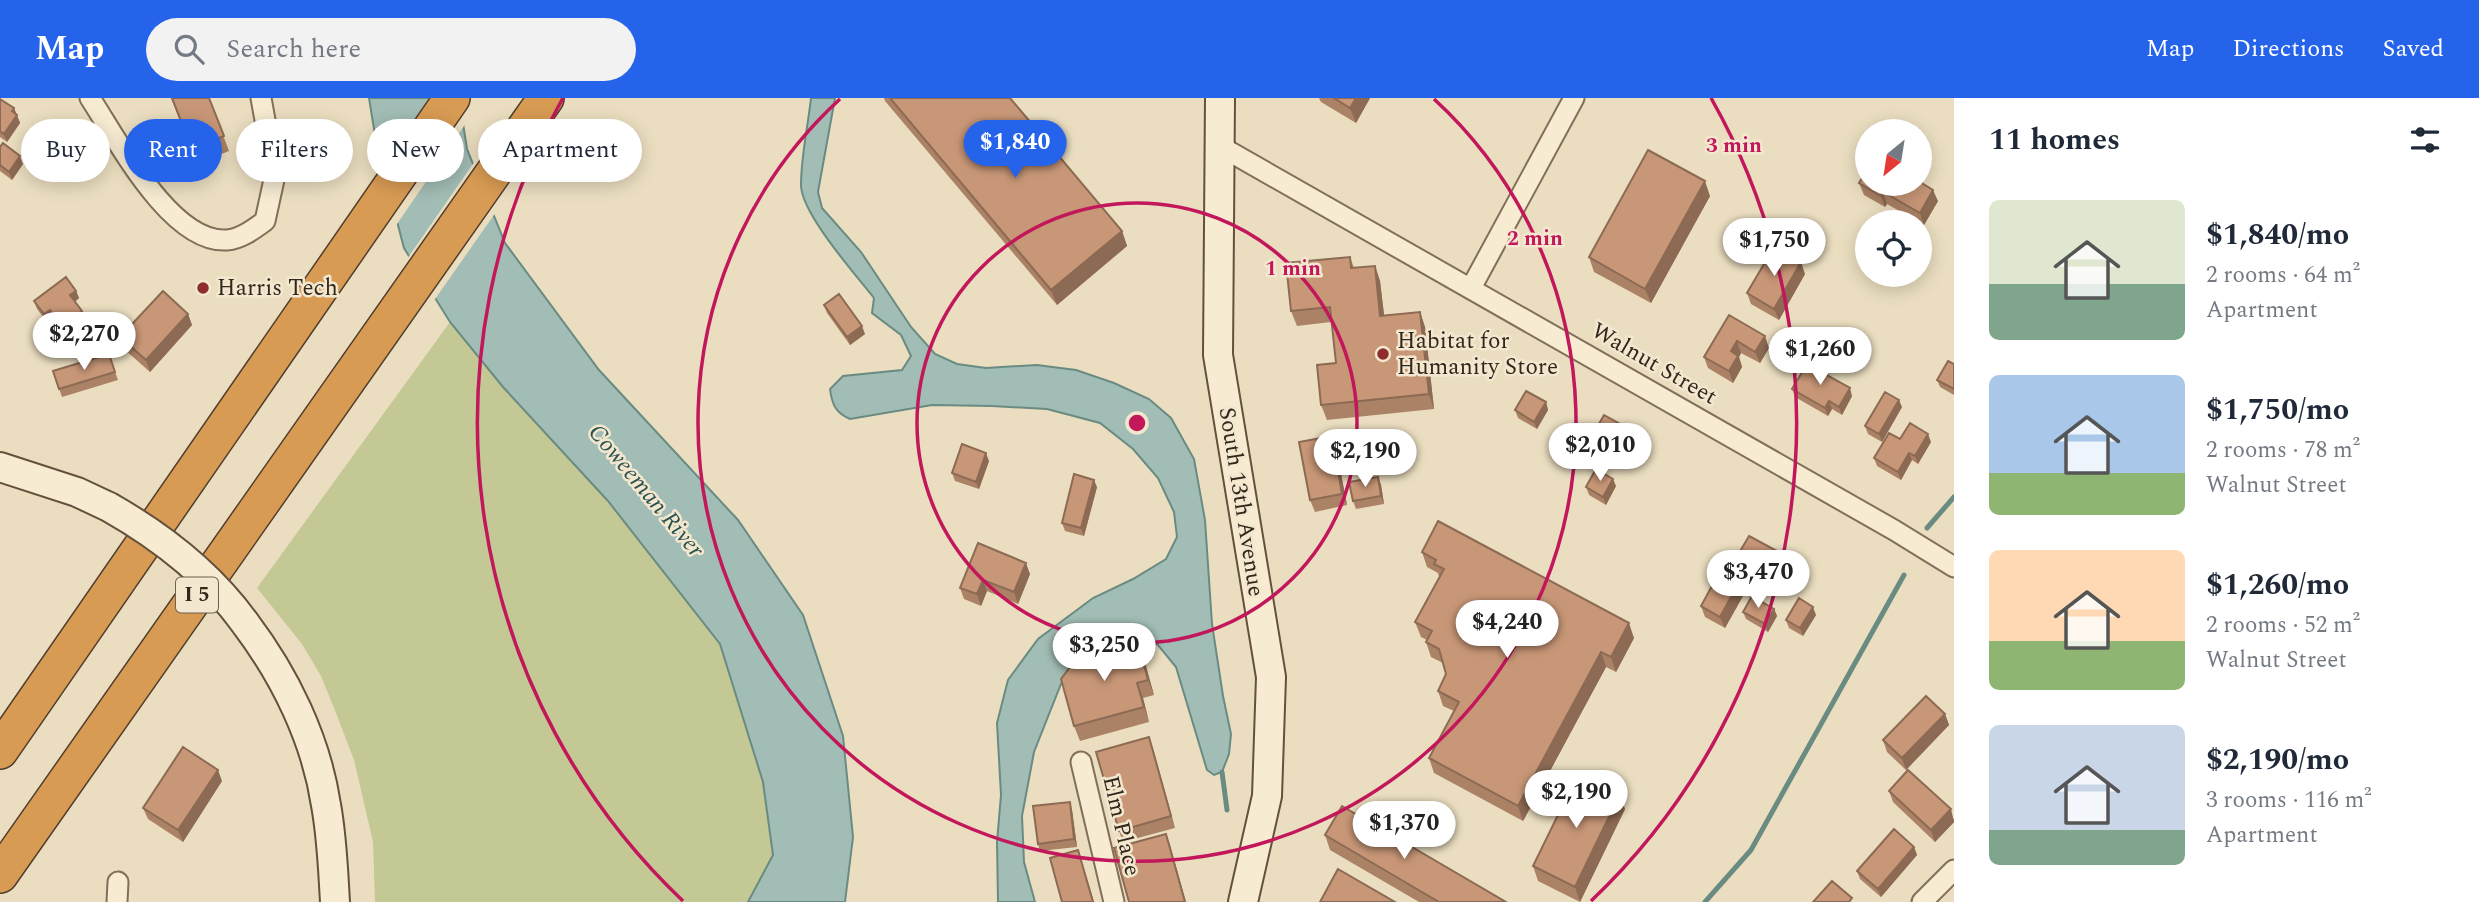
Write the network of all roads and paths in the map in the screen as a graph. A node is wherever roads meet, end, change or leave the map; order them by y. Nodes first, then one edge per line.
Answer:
1 (90, 98) edge
2 (261, 98) edge
3 (452, 98) edge
4 (546, 98) edge
5 (1220, 98) edge
6 (1574, 98) edge
7 (1219, 145) junction
8 (1471, 288) junction
9 (0, 467) edge
10 (1954, 568) edge
11 (0, 751) edge
12 (1081, 762) dead end
13 (1954, 870) edge
14 (0, 875) edge
15 (118, 882) dead end
16 (117, 902) edge
17 (334, 902) edge
18 (1114, 902) edge
19 (1243, 902) edge
20 (1922, 902) edge

1 - 2 street
3 - 11 highway
4 - 14 highway, I 5
5 - 7 main road, South 13th Avenue
6 - 8 street
7 - 8 street, Walnut Street
7 - 19 main road, South 13th Avenue
8 - 10 street, Walnut Street
9 - 17 main road, bridge
12 - 18 street, Elm Place
13 - 20 street
15 - 16 street

